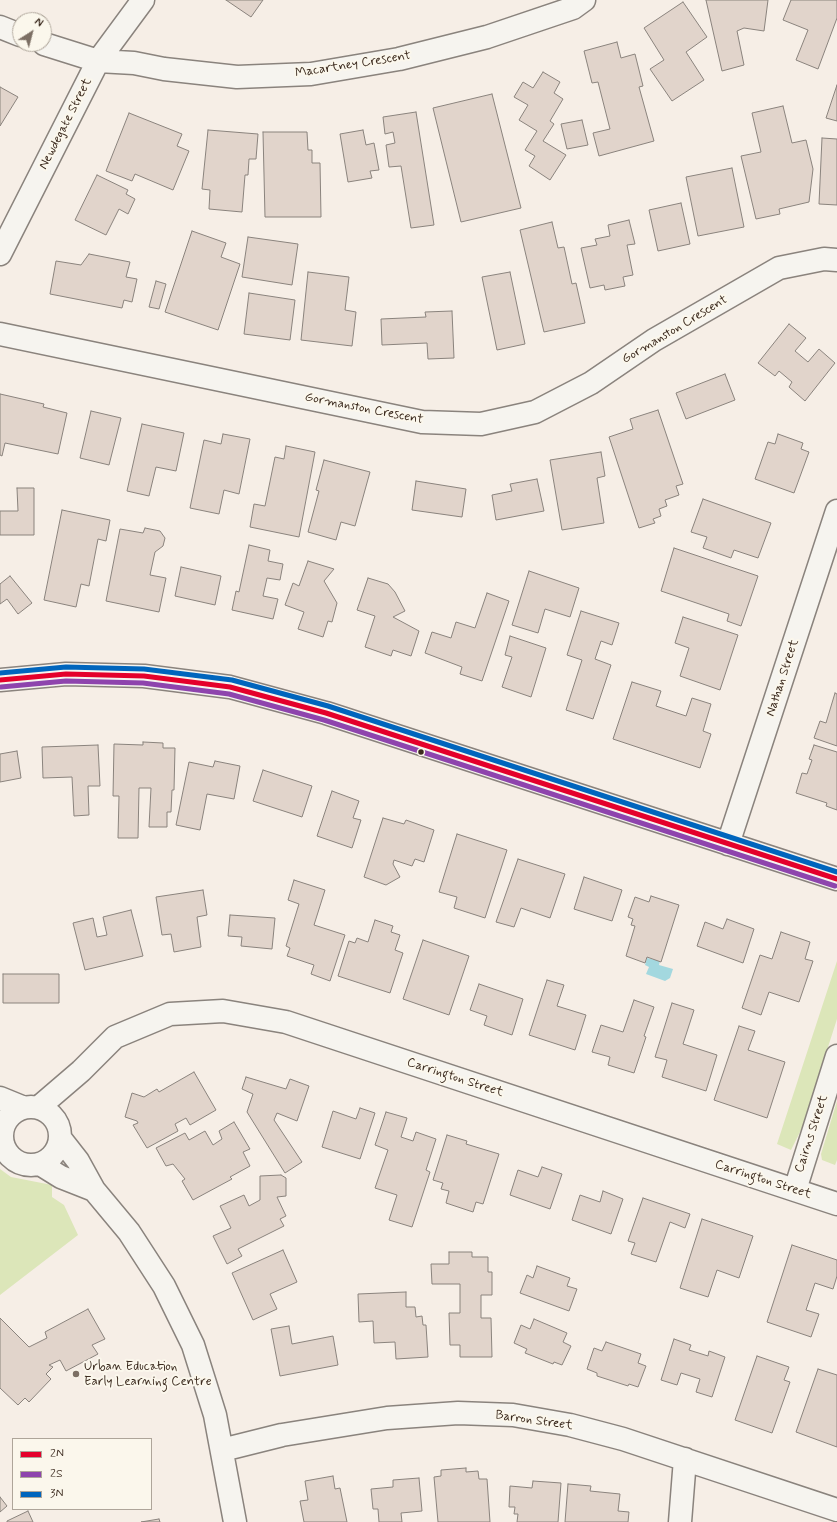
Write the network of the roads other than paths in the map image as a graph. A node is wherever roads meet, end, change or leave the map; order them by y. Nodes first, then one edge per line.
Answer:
1 (143, 0) edge
2 (584, 0) edge
3 (0, 27) edge
4 (12, 32) edge
5 (52, 47) edge
6 (98, 61) junction
7 (0, 254) edge
8 (837, 260) edge
9 (0, 334) edge
10 (837, 511) edge
11 (0, 680) edge
12 (728, 844) junction
13 (837, 879) edge
14 (837, 1056) edge
15 (81, 1070) junction
16 (0, 1098) edge
17 (30, 1107) junction
18 (59, 1131) junction
19 (1, 1138) edge
20 (40, 1164) junction
21 (94, 1190) junction
22 (795, 1190) junction
23 (837, 1204) edge
24 (222, 1450) junction
25 (685, 1460) junction
26 (837, 1510) edge
27 (235, 1522) edge
28 (680, 1522) edge

1 - 6 street, Newdegate Street
2 - 6 street, Macartney Crescent
3 - 4 street
5 - 6 street, Macartney Crescent
6 - 7 street, Newdegate Street
8 - 9 street, Gormanston Crescent
10 - 12 street, Nathan Street
11 - 12 street
12 - 13 street
14 - 22 street, Cairns Street
15 - 17 street, Carrington Street
15 - 18 street, Carrington Street
15 - 22 street, Carrington Street
16 - 17 street
17 - 18 street
17 - 19 street
18 - 20 street
18 - 21 street
19 - 20 street
20 - 21 street
21 - 24 street
22 - 23 street, Carrington Street
24 - 25 street, Barron Street
24 - 27 street
25 - 26 street, Barron Street
25 - 28 street

